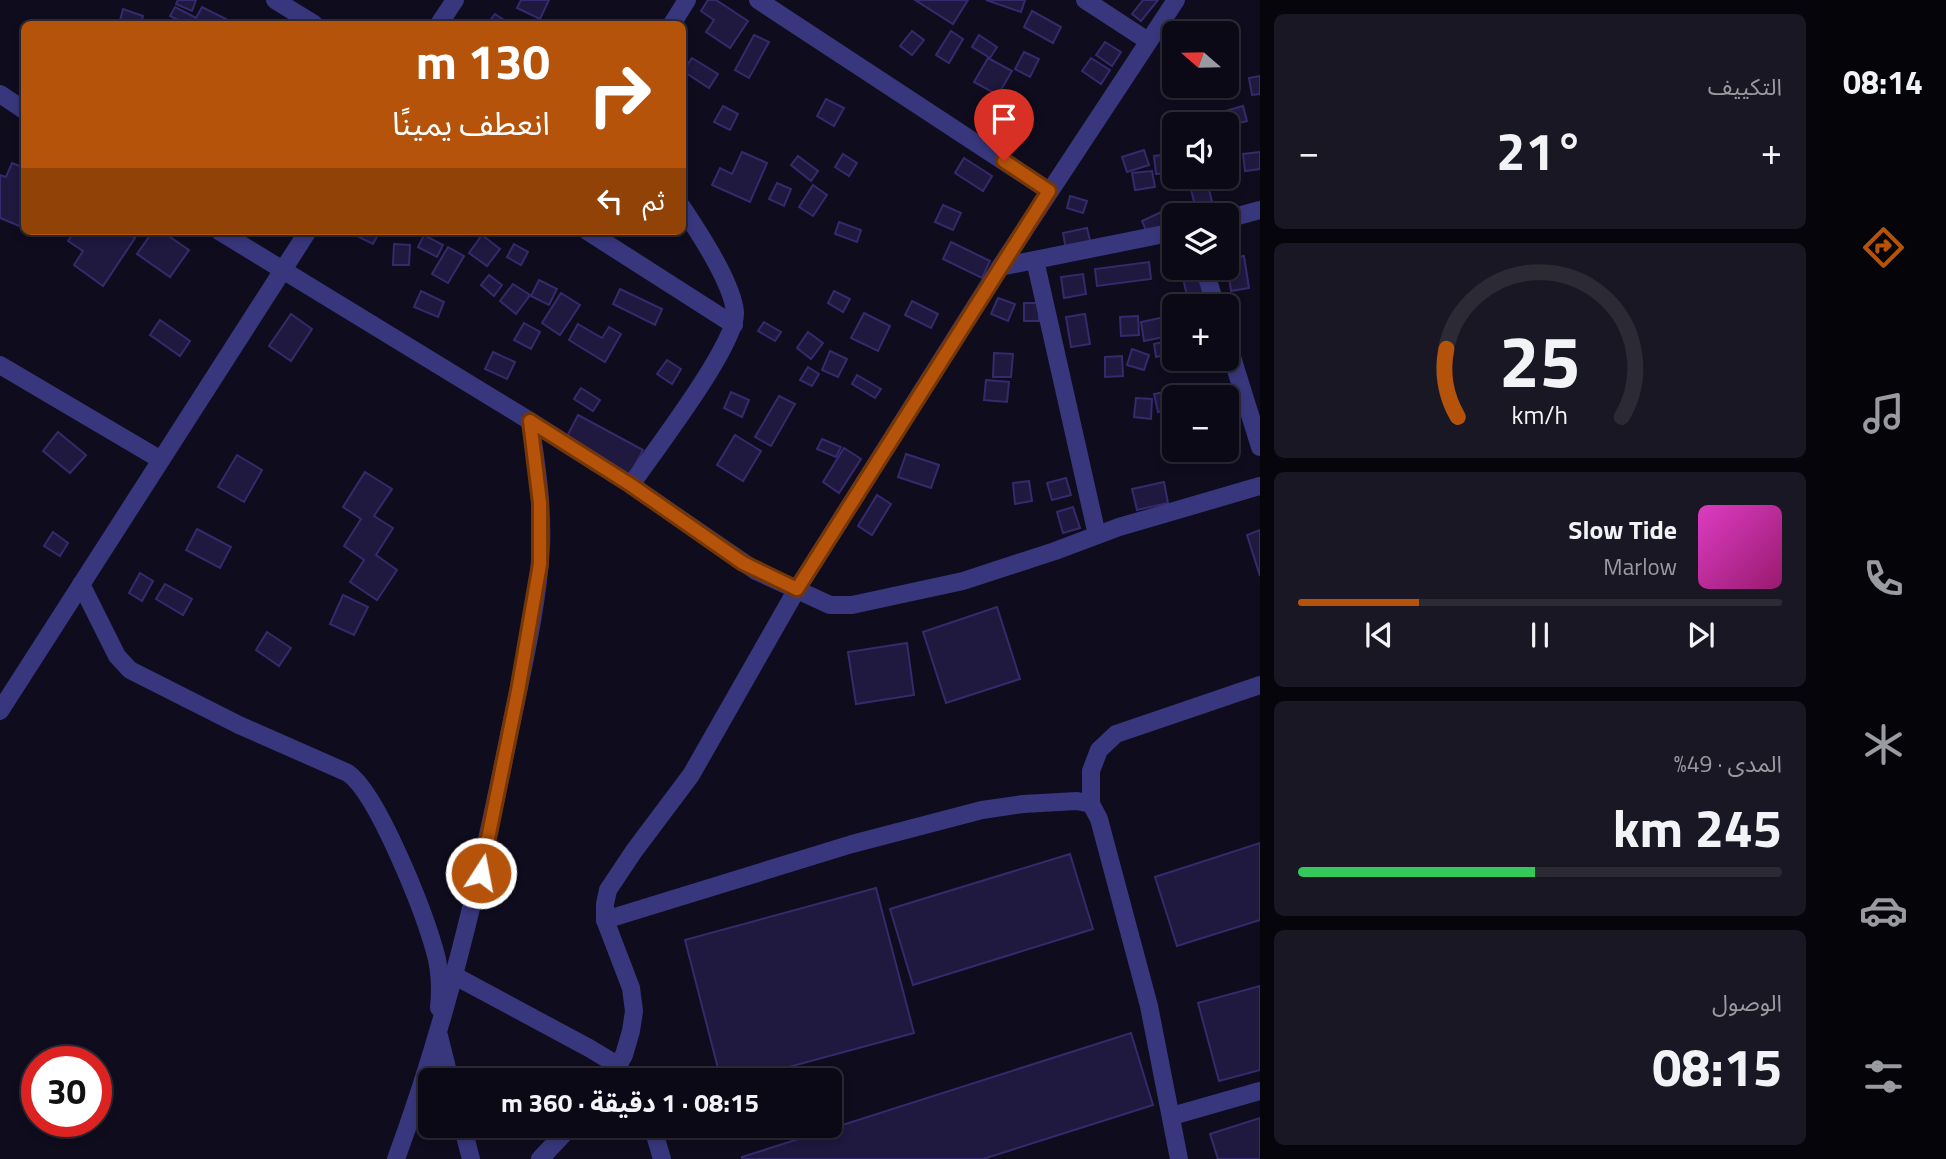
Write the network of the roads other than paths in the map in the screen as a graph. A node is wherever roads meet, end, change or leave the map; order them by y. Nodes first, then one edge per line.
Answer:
1 (275, 0) edge
2 (454, 0) edge
3 (687, 0) edge
4 (758, 0) edge
5 (1085, 0) edge
6 (1176, 0) edge
7 (309, 21) edge
8 (441, 21) edge
9 (673, 21) edge
10 (1148, 41) junction
11 (3, 100) edge
12 (21, 109) edge
13 (1049, 191) junction
14 (1260, 210) edge
15 (686, 214) edge
16 (1239, 216) edge
17 (1162, 234) edge
18 (225, 235) edge
19 (306, 235) edge
20 (593, 235) edge
21 (1035, 260) junction
22 (1000, 267) junction
23 (283, 271) junction
24 (734, 325) junction
25 (0, 365) edge
26 (1236, 371) edge
27 (530, 421) junction
28 (1260, 447) edge
29 (161, 460) junction
30 (631, 485) junction
31 (1260, 486) edge
32 (1097, 535) junction
33 (81, 584) junction
34 (797, 589) junction
35 (1260, 685) edge
36 (0, 711) edge
37 (1091, 804) junction
38 (605, 920) junction
39 (455, 976) junction
40 (439, 1035) junction
41 (447, 1068) edge
42 (610, 1068) edge
43 (621, 1068) edge
44 (1260, 1091) edge
45 (1172, 1116) junction
46 (465, 1138) edge
47 (560, 1138) edge
48 (656, 1138) edge
49 (396, 1159) edge
50 (471, 1159) edge
51 (540, 1159) edge
52 (662, 1159) edge
53 (1179, 1159) edge

1 - 7 street
2 - 8 street
3 - 9 street
4 - 13 street
5 - 10 street
6 - 10 street
10 - 13 street
11 - 12 street
13 - 22 street
14 - 16 street
15 - 24 street
17 - 21 street
18 - 23 street
19 - 23 street
20 - 24 street
21 - 22 street
21 - 32 street
22 - 34 street
23 - 27 street
23 - 29 street
24 - 30 street
25 - 29 street
26 - 28 street
27 - 30 street
27 - 39 street
29 - 33 street
30 - 34 street
31 - 32 street
32 - 34 street
33 - 36 street
33 - 40 street
34 - 38 street
35 - 37 street
37 - 38 street
37 - 45 street
38 - 43 street
39 - 40 street
39 - 42 street
40 - 41 street
40 - 49 street
44 - 45 street
45 - 53 street
46 - 50 street
47 - 51 street
48 - 52 street

